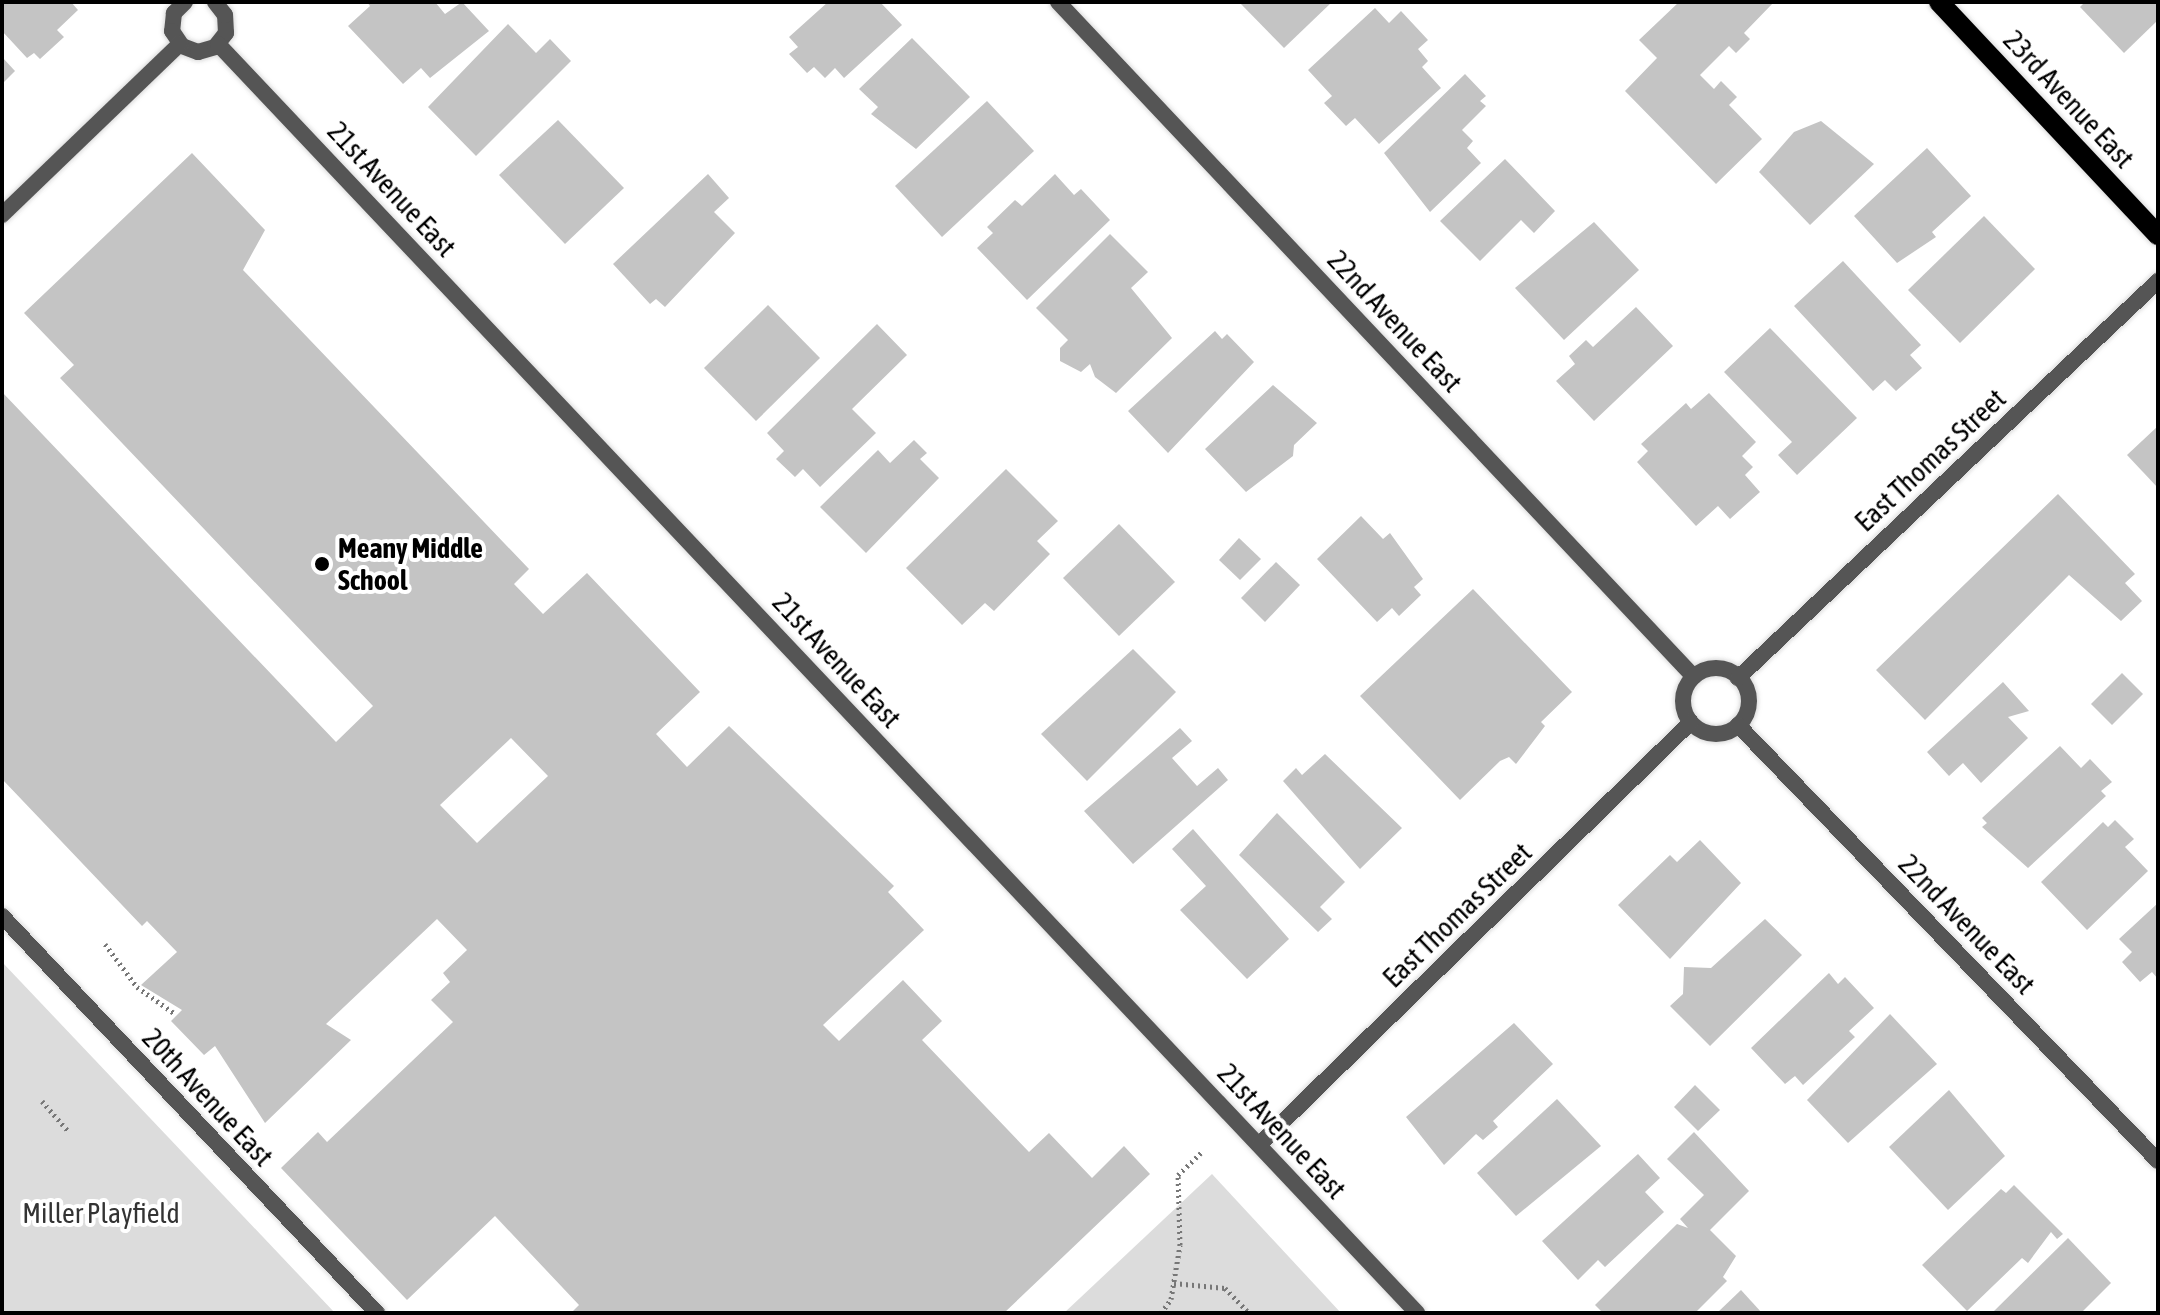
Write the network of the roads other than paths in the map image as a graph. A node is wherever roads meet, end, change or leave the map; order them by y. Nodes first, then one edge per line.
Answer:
1 (1058, 2) edge
2 (1939, 2) edge
3 (182, 3) edge
4 (220, 4) edge
5 (180, 44) junction
6 (218, 44) junction
7 (2, 215) edge
8 (2158, 235) edge
9 (2158, 281) edge
10 (1694, 677) junction
11 (1738, 678) junction
12 (1691, 722) junction
13 (1738, 725) junction
14 (2, 916) edge
15 (1260, 1144) junction
16 (2158, 1161) edge
17 (377, 1313) edge
18 (1417, 1313) edge

1 - 10 street, 22nd Avenue East
2 - 8 main road, 23rd Avenue East
3 - 5 street
4 - 6 street
5 - 6 street
5 - 7 street
6 - 15 street, 21st Avenue East
9 - 11 street, East Thomas Street
10 - 11 street
10 - 12 street
11 - 13 street
12 - 13 street
12 - 15 street, East Thomas Street
13 - 16 street, 22nd Avenue East
14 - 17 street, 20th Avenue East
15 - 18 street, 21st Avenue East

